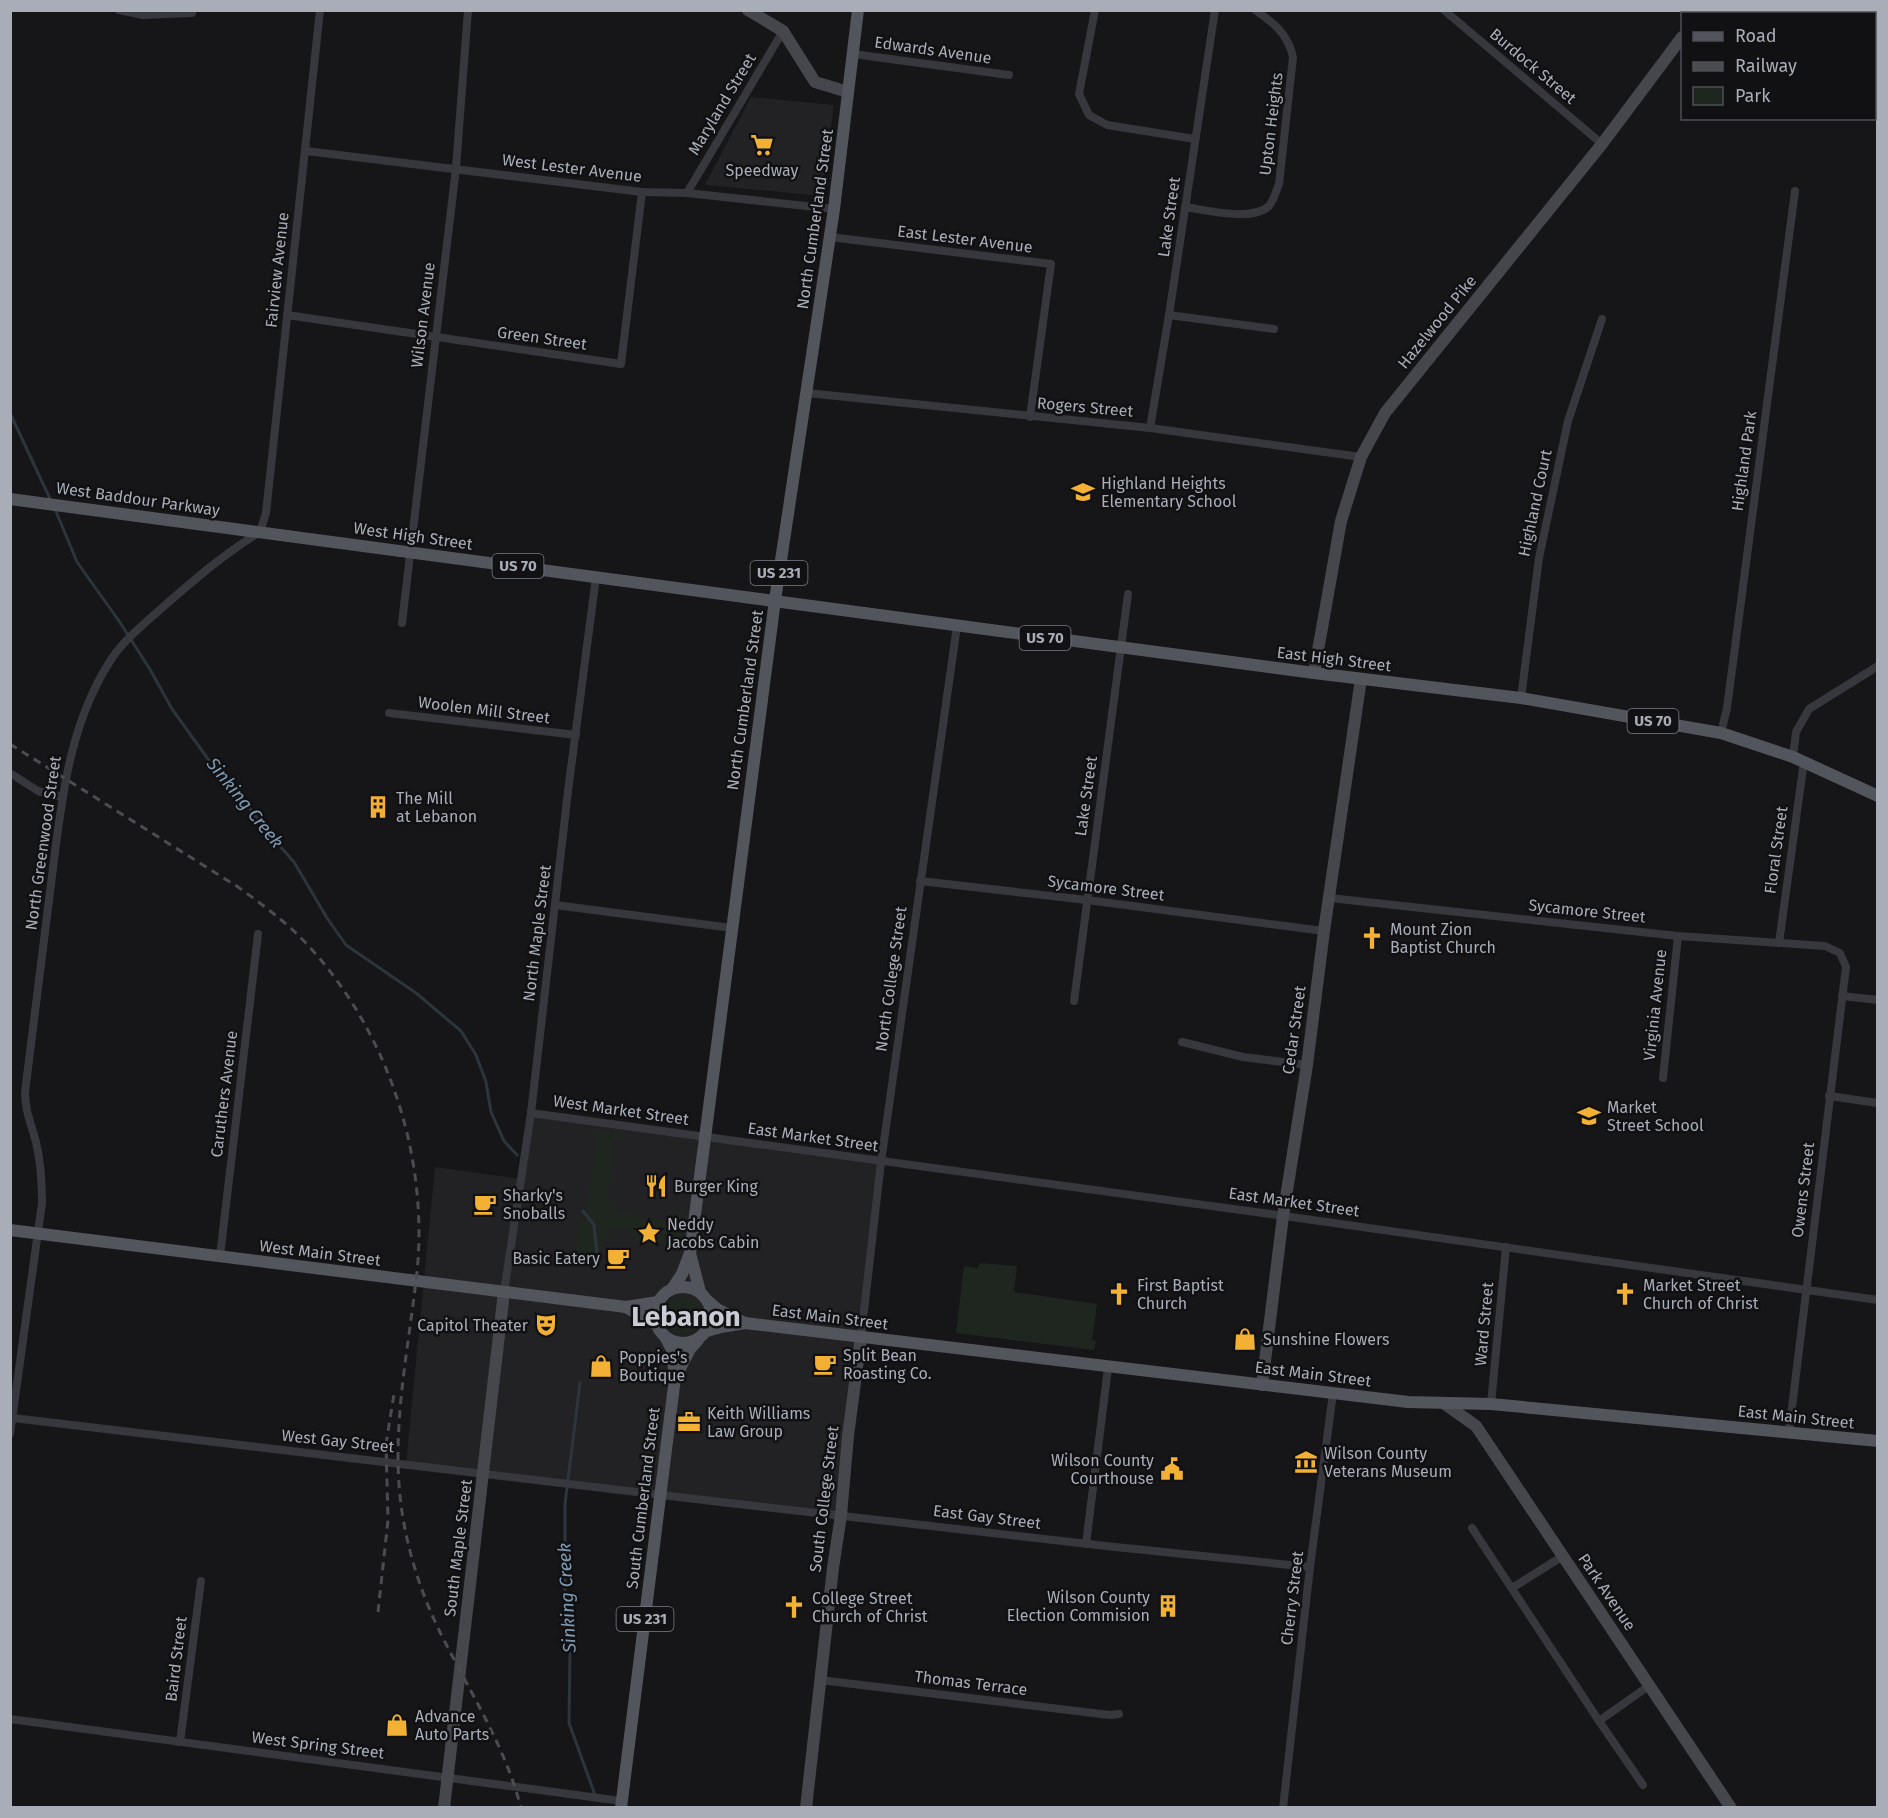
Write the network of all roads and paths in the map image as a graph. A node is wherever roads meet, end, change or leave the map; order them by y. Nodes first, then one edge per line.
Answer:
1 (119, 10) edge
2 (320, 10) edge
3 (468, 10) edge
4 (858, 10) edge
5 (1095, 10) edge
6 (1215, 10) edge
7 (1255, 10) edge
8 (1444, 10) edge
9 (192, 12) edge
10 (755, 12) edge
11 (783, 31) junction
12 (1681, 40) edge
13 (853, 54) junction
14 (1009, 75) dead end
15 (848, 92) junction
16 (1195, 139) junction
17 (1602, 144) junction
18 (306, 151) junction
19 (456, 168) junction
20 (1795, 191) dead end
21 (642, 192) junction
22 (687, 193) junction
23 (1185, 207) junction
24 (834, 209) junction
25 (830, 237) junction
26 (288, 315) junction
27 (1169, 315) junction
28 (1602, 319) dead end
29 (1274, 329) dead end
30 (436, 337) junction
31 (807, 393) junction
32 (1030, 417) junction
33 (1150, 428) junction
34 (1360, 456) junction
35 (10, 499) edge
36 (260, 532) junction
37 (411, 552) junction
38 (596, 577) junction
39 (1128, 594) dead end
40 (775, 600) junction
41 (402, 623) dead end
42 (957, 626) junction
43 (1122, 648) junction
44 (1878, 666) edge
45 (1314, 674) junction
46 (1361, 679) junction
47 (1521, 698) junction
48 (389, 713) dead end
49 (1721, 733) junction
50 (576, 735) junction
51 (1798, 759) junction
52 (10, 773) edge
53 (1878, 796) edge
54 (63, 797) junction
55 (920, 881) junction
56 (1330, 898) junction
57 (1087, 900) junction
58 (555, 905) junction
59 (732, 928) junction
60 (1324, 931) junction
61 (258, 934) dead end
62 (1678, 936) junction
63 (1779, 943) junction
64 (1840, 953) joint
65 (1842, 996) junction
66 (1878, 1000) edge
67 (1074, 1001) dead end
68 (1182, 1042) dead end
69 (1307, 1065) junction
70 (1663, 1078) dead end
71 (1829, 1096) junction
72 (1878, 1103) edge
73 (531, 1113) junction
74 (706, 1136) junction
75 (881, 1162) junction
76 (1283, 1216) junction
77 (10, 1230) edge
78 (37, 1233) junction
79 (1506, 1247) junction
80 (690, 1253) junction
81 (220, 1256) junction
82 (672, 1289) junction
83 (1806, 1290) junction
84 (504, 1292) junction
85 (700, 1292) junction
86 (1878, 1300) edge
87 (658, 1302) junction
88 (709, 1302) junction
89 (626, 1307) junction
90 (745, 1323) junction
91 (657, 1325) junction
92 (703, 1335) junction
93 (861, 1337) junction
94 (666, 1338) junction
95 (1108, 1368) junction
96 (675, 1378) junction
97 (1262, 1385) junction
98 (1333, 1393) junction
99 (1445, 1404) junction
100 (1491, 1404) junction
101 (13, 1418) junction
102 (1789, 1432) junction
103 (10, 1434) edge
104 (1878, 1441) edge
105 (483, 1473) junction
106 (661, 1495) junction
107 (841, 1515) junction
108 (1472, 1528) dead end
109 (1086, 1544) junction
110 (1563, 1556) junction
111 (1310, 1567) junction
112 (201, 1581) dead end
113 (1512, 1588) junction
114 (820, 1680) junction
115 (1650, 1685) junction
116 (1119, 1714) dead end
117 (10, 1719) edge
118 (1599, 1721) junction
119 (180, 1742) junction
120 (447, 1778) junction
121 (1642, 1785) dead end
122 (621, 1804) edge
123 (444, 1808) edge
124 (806, 1808) edge
125 (1283, 1808) edge
126 (1731, 1808) edge

1 - 9 street
2 - 18 street, Fairview Avenue
3 - 19 street, Wilson Avenue
4 - 13 main road, North Cumberland Street / US 231
5 - 16 street
6 - 16 street, Lake Street
7 - 23 street, Upton Heights
8 - 17 street, Burdock Street
10 - 11 street
11 - 15 street
11 - 22 street, Maryland Street
12 - 17 street, Hazelwood Pike
13 - 14 street, Edwards Avenue
13 - 15 main road, North Cumberland Street / US 231
15 - 24 main road, North Cumberland Street / US 231
16 - 23 street, Lake Street
17 - 34 street, Hazelwood Pike
18 - 19 street, West Lester Avenue
18 - 26 street, Fairview Avenue
19 - 21 street, West Lester Avenue
19 - 30 street, Wilson Avenue
20 - 49 street, Highland Park
21 - 22 street, West Lester Avenue
21 - 30 street, Green Street
22 - 24 street, West Lester Avenue
23 - 27 street, Lake Street
24 - 25 main road, North Cumberland Street / US 231
25 - 31 main road, North Cumberland Street / US 231
25 - 32 street, East Lester Avenue
26 - 30 street, Green Street
26 - 36 street, Fairview Avenue
27 - 29 street
27 - 33 street, Lake Street
28 - 47 street, Highland Court
30 - 37 street, Wilson Avenue
31 - 32 street, Rogers Street
31 - 40 main road, North Cumberland Street / US 231
32 - 33 street, Rogers Street
33 - 34 street, Rogers Street
34 - 45 street, Hazelwood Pike
35 - 36 main road, West Baddour Parkway / US 70
36 - 37 main road, West High Street / US 70
36 - 54 street, North Greenwood Street
37 - 38 main road, West High Street / US 70
37 - 41 street, Wilson Avenue
38 - 40 main road, West High Street / US 70
38 - 50 street, North Maple Street
39 - 43 street, Lake Street
40 - 42 main road, East High Street / US 70
40 - 59 main road, North Cumberland Street / US 231
42 - 43 main road, East High Street / US 70
42 - 55 street, North College Street
43 - 45 main road, East High Street / US 70
43 - 57 street, Lake Street
44 - 51 street, Floral Street
45 - 46 main road, East High Street / US 70
46 - 47 main road, East High Street / US 70
46 - 56 street, Cedar Street
47 - 49 main road, East High Street / US 70
48 - 50 street, Woolen Mill Street
49 - 51 main road, East High Street / US 70
50 - 58 street, North Maple Street
51 - 53 main road, East High Street / US 70
51 - 63 street, Floral Street
52 - 54 street
54 - 78 street, North Greenwood Street
55 - 57 street, Sycamore Street
55 - 75 street, North College Street
56 - 60 street, Cedar Street
56 - 62 street, Sycamore Street
57 - 60 street, Sycamore Street
57 - 67 street, Lake Street
58 - 59 street
58 - 73 street, North Maple Street
59 - 74 main road, North Cumberland Street / US 231
60 - 69 street, Cedar Street
61 - 81 street, Caruthers Avenue
62 - 63 street, Sycamore Street
62 - 70 street, Virginia Avenue
63 - 64 street, Sycamore Street
64 - 65 street, Owens Street
65 - 66 street
65 - 71 street, Owens Street
68 - 69 street
69 - 76 street, Cedar Street
71 - 72 street
71 - 83 street, Owens Street
73 - 74 street, West Market Street
73 - 84 street, North Maple Street
74 - 75 street, East Market Street
74 - 80 main road, North Cumberland Street / US 231
75 - 76 street, East Market Street
75 - 93 street, North College Street
76 - 79 street, East Market Street
76 - 97 street, Cedar Street
77 - 78 main road, West Main Street
78 - 81 main road, West Main Street
78 - 101 street, North Greenwood Street
79 - 83 street, East Market Street
79 - 100 street, Ward Street
80 - 82 main road, North Cumberland Street / US 231
80 - 85 main road, North Cumberland Street / US 231
81 - 84 main road, West Main Street
82 - 85 main road
82 - 87 main road, US 231
83 - 86 street, East Market Street
83 - 102 street, Owens Street
84 - 89 main road, West Main Street
84 - 105 street, South Maple Street
85 - 88 main road, US 231
87 - 89 main road, West Main Street
87 - 91 main road
88 - 90 main road, East Main Street
88 - 92 main road
89 - 91 main road, West Main Street
90 - 92 main road, East Main Street
90 - 93 main road, East Main Street
91 - 94 main road, US 231
92 - 94 main road
92 - 96 main road
93 - 95 main road, East Main Street
93 - 107 street, South College Street
94 - 96 main road, South Cumberland Street / US 231
95 - 97 main road, East Main Street
95 - 109 street
96 - 106 main road, South Cumberland Street / US 231
97 - 98 main road, East Main Street
98 - 99 main road, East Main Street
98 - 111 street, Cherry Street
99 - 100 main road, East Main Street
99 - 110 street, Park Avenue
100 - 102 main road, East Main Street
101 - 103 street, North Greenwood Street
101 - 105 street, West Gay Street
102 - 104 main road, East Main Street
105 - 106 street, West Gay Street
105 - 120 street, South Maple Street
106 - 107 street, East Gay Street
106 - 122 main road, South Cumberland Street / US 231
107 - 109 street, East Gay Street
107 - 114 street, South College Street
108 - 113 street
109 - 111 street, East Gay Street
110 - 113 street
110 - 115 street, Park Avenue
111 - 125 street, Cherry Street
112 - 119 street, Baird Street
113 - 118 street
114 - 116 street, Thomas Terrace
114 - 124 street, South College Street
115 - 118 street
115 - 126 street, Park Avenue
117 - 119 street, West Spring Street
118 - 121 street
119 - 120 street, West Spring Street
120 - 122 street, West Spring Street
120 - 123 street, South Maple Street

